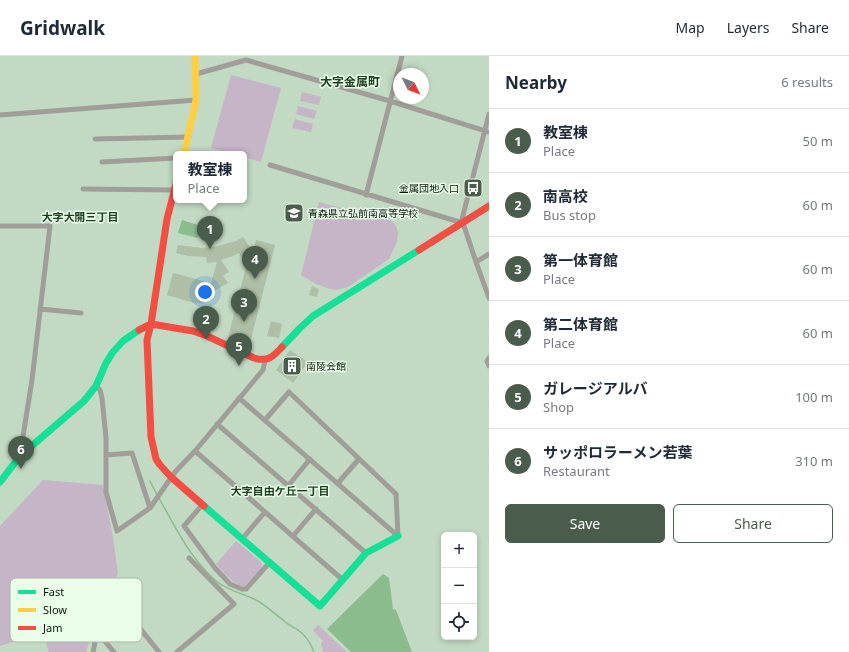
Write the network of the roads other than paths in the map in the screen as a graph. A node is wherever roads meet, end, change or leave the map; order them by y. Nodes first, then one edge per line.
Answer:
1 (195, 56) edge
2 (402, 56) edge
3 (196, 74) junction
4 (196, 100) junction
5 (390, 101) junction
6 (489, 114) edge
7 (0, 115) edge
8 (487, 131) edge
9 (189, 137) junction
10 (95, 139) dead end
11 (185, 151) edge
12 (173, 158) edge
13 (102, 162) dead end
14 (270, 165) dead end
15 (173, 187) edge
16 (83, 189) dead end
17 (173, 195) edge
18 (366, 195) junction
19 (489, 206) edge
20 (460, 223) junction
21 (0, 226) edge
22 (489, 254) edge
23 (476, 262) junction
24 (489, 298) edge
25 (40, 309) junction
26 (81, 313) dead end
27 (151, 324) junction
28 (489, 358) edge
29 (265, 360) junction
30 (489, 366) edge
31 (96, 386) junction
32 (239, 398) junction
33 (265, 420) junction
34 (217, 424) junction
35 (195, 450) junction
36 (106, 455) junction
37 (20, 456) junction
38 (310, 459) junction
39 (359, 459) junction
40 (171, 477) junction
41 (0, 482) edge
42 (338, 484) junction
43 (288, 486) junction
44 (203, 504) junction
45 (150, 508) junction
46 (316, 509) junction
47 (265, 512) junction
48 (292, 536) junction
49 (398, 536) junction
50 (242, 538) junction
51 (366, 553) junction
52 (189, 558) dead end
53 (270, 562) junction
54 (343, 580) junction
55 (142, 631) edge
56 (95, 642) edge
57 (106, 642) edge
58 (93, 652) edge
59 (114, 652) edge
60 (159, 652) edge
61 (177, 652) edge

1 - 3 street
2 - 5 street
3 - 4 street
3 - 5 street
4 - 7 street
4 - 9 street
5 - 8 street
5 - 18 street
6 - 8 street
8 - 20 street
9 - 10 street
9 - 11 street
12 - 13 street
14 - 18 street
15 - 16 street
17 - 27 street
18 - 20 street
19 - 20 street
20 - 23 street
20 - 29 street
21 - 25 street
22 - 23 street
23 - 24 street
25 - 26 street
25 - 37 street
27 - 29 street
27 - 31 street
27 - 40 street
28 - 30 street
29 - 32 street
31 - 36 street
31 - 37 street
32 - 33 street
32 - 34 street
33 - 38 street
33 - 39 street
34 - 35 street
34 - 43 street
35 - 40 street
35 - 47 street
36 - 45 street
36 - 45 street
37 - 41 street
38 - 42 street
38 - 43 street
39 - 42 street
39 - 49 street
40 - 44 street
40 - 45 street
42 - 49 street
43 - 46 street
44 - 50 street
44 - 53 street
46 - 48 street
46 - 51 street
47 - 48 street
47 - 50 street
48 - 54 street
49 - 51 street
50 - 53 street
51 - 54 street
52 - 61 street
53 - 54 street
55 - 60 street
56 - 58 street
57 - 59 street

